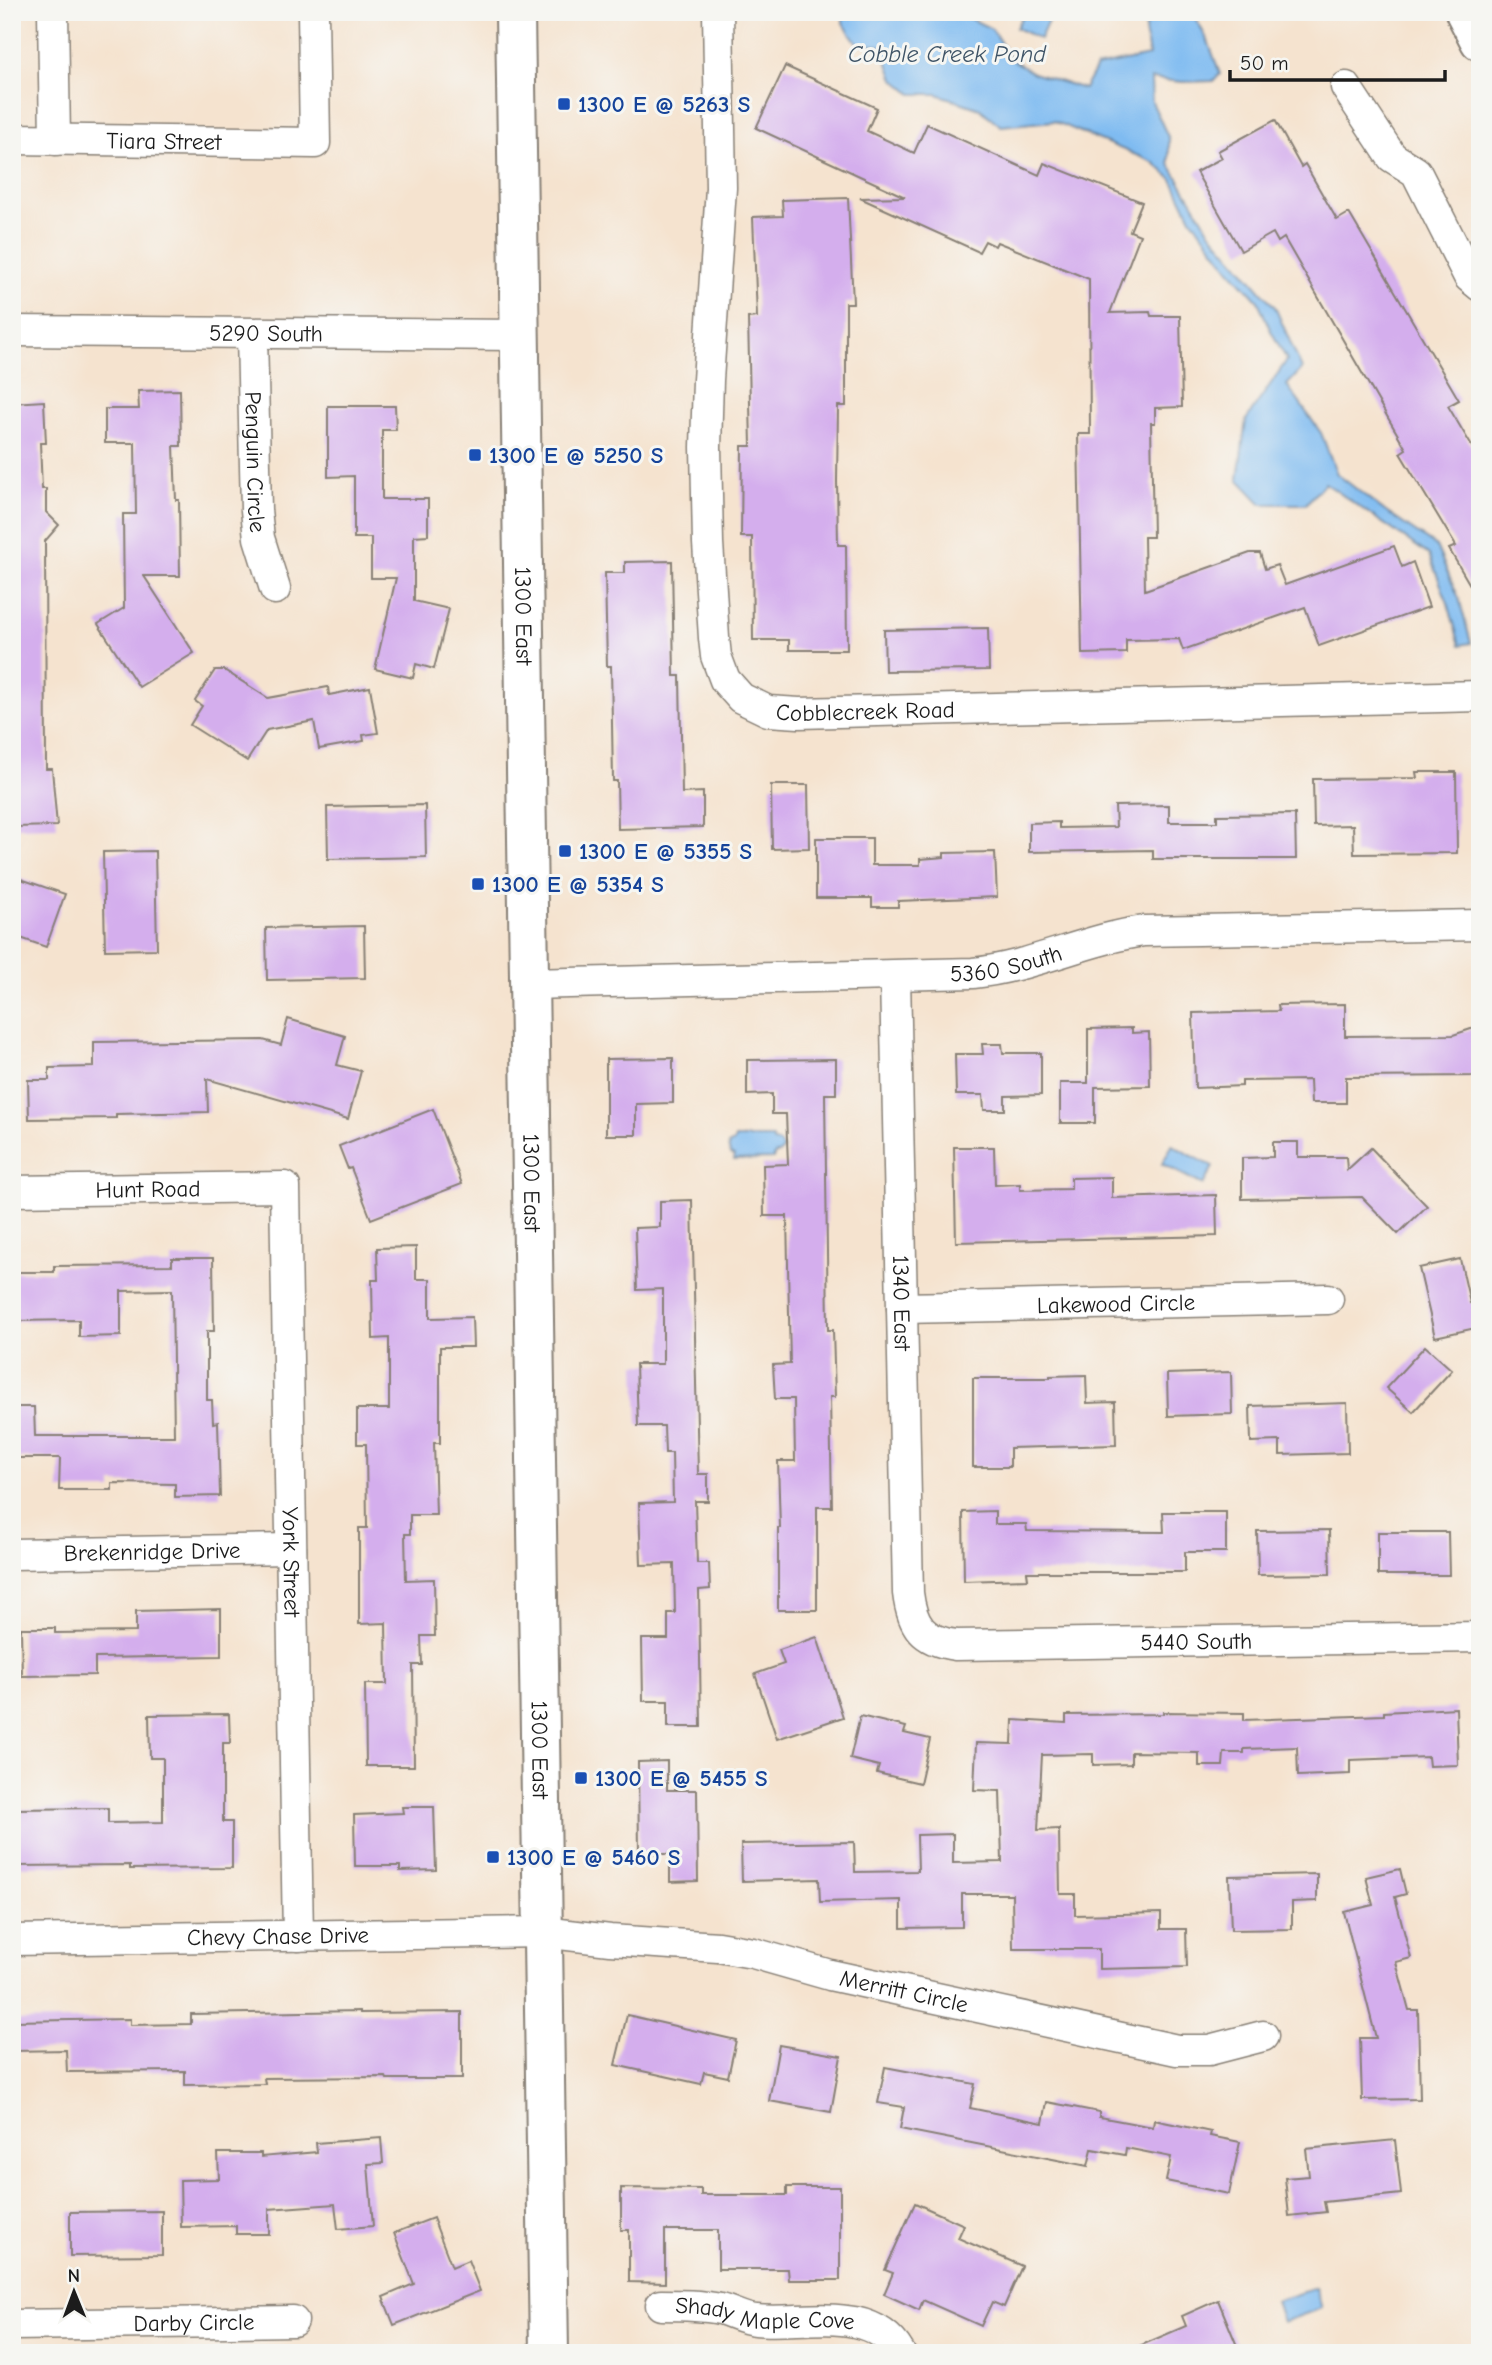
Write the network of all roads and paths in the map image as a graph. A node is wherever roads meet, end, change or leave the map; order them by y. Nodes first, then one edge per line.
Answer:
1 (53, 12) edge
2 (313, 12) edge
3 (515, 12) edge
4 (718, 12) edge
5 (1465, 12) edge
6 (1480, 41) edge
7 (1346, 87) dead end
8 (12, 139) edge
9 (55, 140) junction
10 (1480, 286) edge
11 (12, 331) edge
12 (252, 334) junction
13 (520, 335) junction
14 (275, 589) dead end
15 (1480, 695) edge
16 (1480, 925) edge
17 (895, 976) junction
18 (529, 984) junction
19 (285, 1187) joint
20 (12, 1191) edge
21 (1328, 1299) dead end
22 (902, 1308) junction
23 (291, 1549) junction
24 (12, 1554) edge
25 (919, 1629) joint
26 (1480, 1637) edge
27 (543, 1932) junction
28 (298, 1936) junction
29 (12, 1940) edge
30 (1263, 2036) dead end
31 (661, 2305) dead end
32 (293, 2321) dead end
33 (12, 2325) edge
34 (549, 2353) edge
35 (900, 2353) edge

1 - 9 street
2 - 9 street, Tiara Street
3 - 13 main road, 1300 East
4 - 15 street, Cobblecreek Road
5 - 6 main road
7 - 10 street
8 - 9 street, Tiara Street
11 - 12 street, 5290 South
12 - 13 street, 5290 South
12 - 14 street, Penguin Circle
13 - 18 main road, 1300 East
16 - 17 street, 5360 South
17 - 18 street, 5360 South
17 - 22 street, 1340 East
18 - 27 main road, 1300 East
19 - 20 street, Hunt Road
19 - 23 street, York Street
21 - 22 street, Lakewood Circle
22 - 25 street, 1340 East
23 - 24 street, Brekenridge Drive
23 - 28 street, York Street
25 - 26 street, 5440 South
27 - 28 street, Chevy Chase Drive
27 - 30 street, Merritt Circle
27 - 34 main road, 1300 East
28 - 29 street, Chevy Chase Drive
31 - 35 street, Shady Maple Cove
32 - 33 street, Darby Circle

